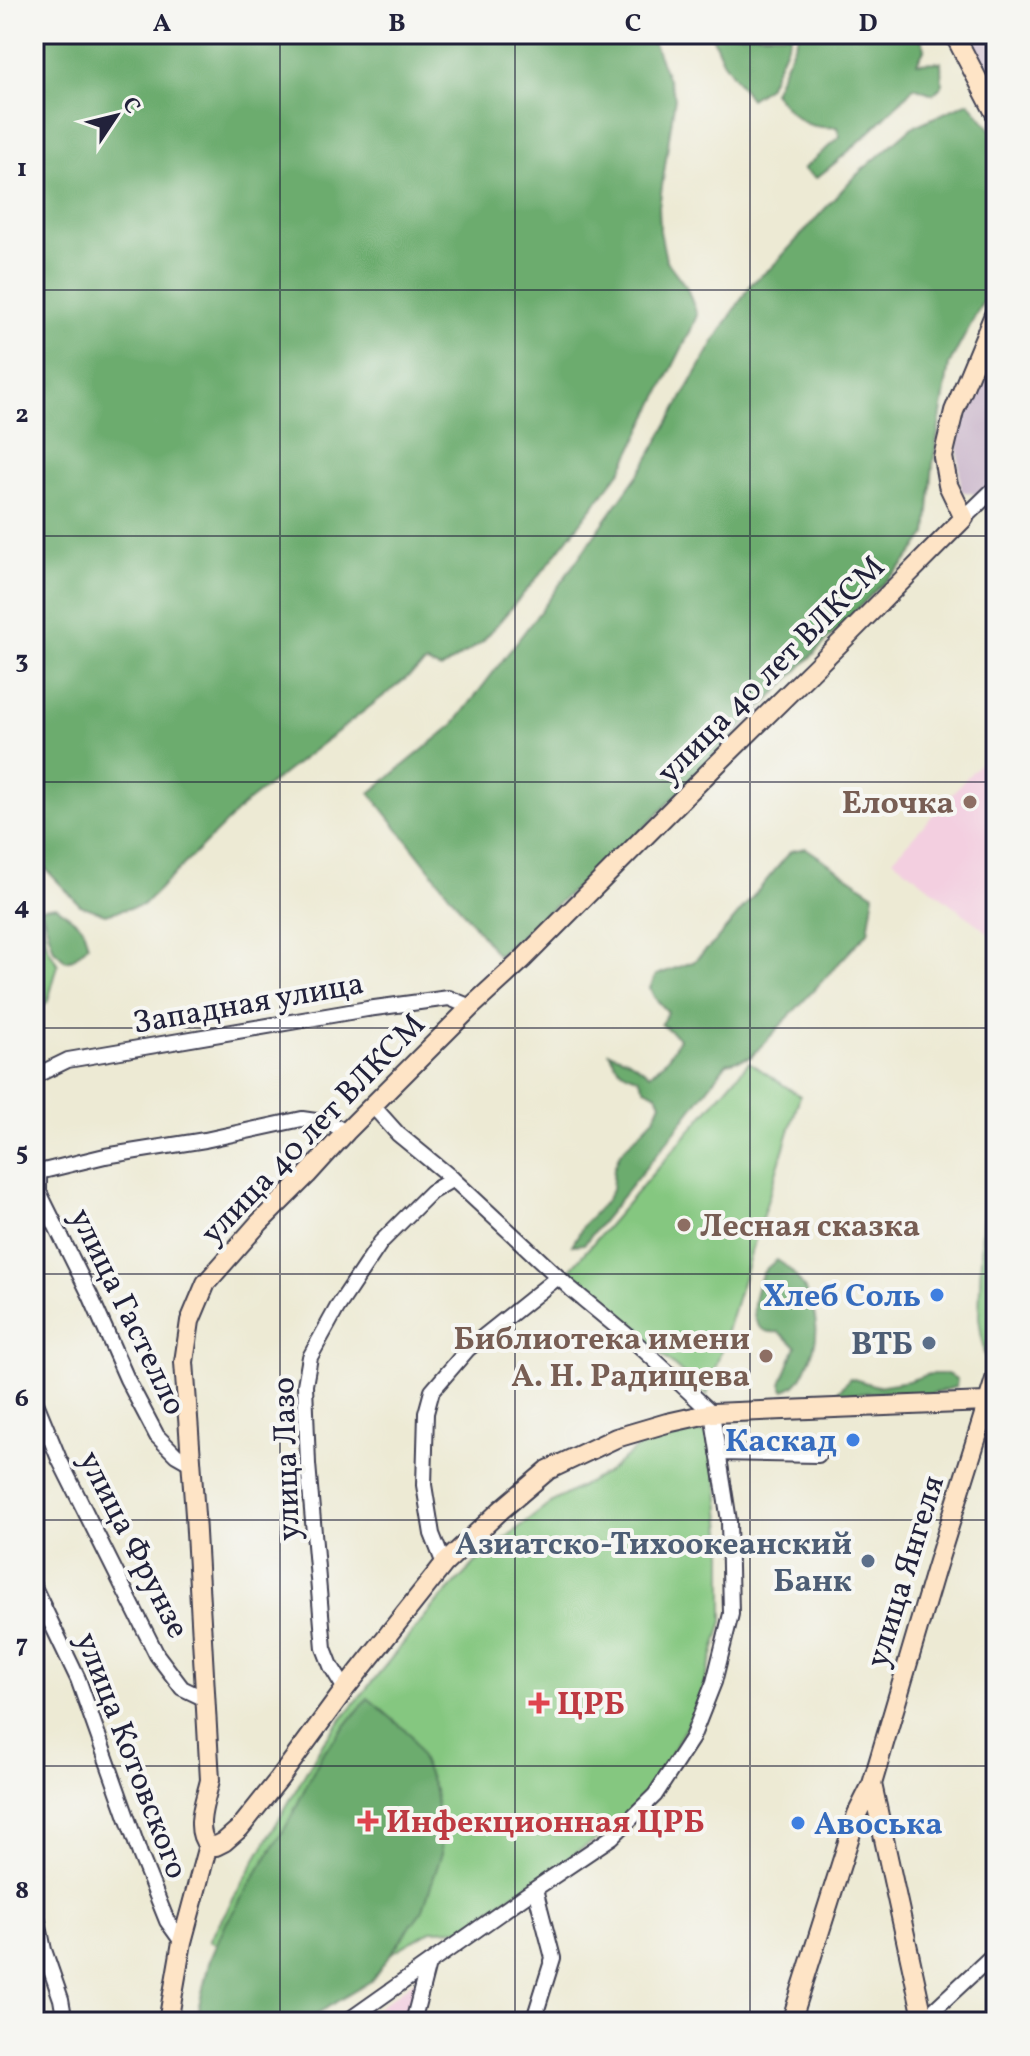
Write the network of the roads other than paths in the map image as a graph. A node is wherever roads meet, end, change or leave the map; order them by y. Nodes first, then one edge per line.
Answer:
1 (954, 34) edge
2 (996, 115) edge
3 (996, 310) edge
4 (996, 487) edge
5 (964, 518) junction
6 (471, 1007) junction
7 (37, 1075) dead end
8 (372, 1105) junction
9 (346, 1132) junction
10 (453, 1179) junction
11 (558, 1277) junction
12 (996, 1376) edge
13 (34, 1398) edge
14 (986, 1402) junction
15 (712, 1413) junction
16 (718, 1453) junction
17 (818, 1455) dead end
18 (190, 1463) junction
19 (444, 1564) junction
20 (34, 1587) edge
21 (345, 1689) junction
22 (205, 1699) junction
23 (872, 1784) junction
24 (208, 1845) junction
25 (535, 1889) junction
26 (34, 1902) edge
27 (182, 1942) junction
28 (996, 1952) edge
29 (428, 1964) junction
30 (924, 2021) edge
31 (65, 2022) edge
32 (168, 2022) edge
33 (346, 2022) edge
34 (413, 2022) edge
35 (533, 2022) edge
36 (791, 2022) edge

1 - 2 street
3 - 5 street
4 - 5 street, улица 40 лет ВЛКСМ
5 - 6 street, улица 40 лет ВЛКСМ
6 - 7 street, Западная улица
6 - 8 street, улица 40 лет ВЛКСМ
8 - 9 street, улица 40 лет ВЛКСМ
8 - 10 street
9 - 18 street, улица 40 лет ВЛКСМ
9 - 18 street, улица Гастелло
10 - 11 street
10 - 21 street, улица Лазо
11 - 15 street
11 - 19 street
12 - 14 street, улица Янгеля
13 - 22 street, улица Фрунзе
14 - 15 street
14 - 23 street, улица Янгеля
15 - 16 street
15 - 19 street
16 - 17 street
16 - 25 street
18 - 22 street, улица 40 лет ВЛКСМ
19 - 21 street
20 - 27 street, улица Котовского
21 - 24 street
22 - 24 street, улица 40 лет ВЛКСМ
23 - 30 street
23 - 36 street, улица Янгеля
24 - 27 street, улица 40 лет ВЛКСМ
25 - 29 street
25 - 35 street
26 - 31 street
27 - 32 street, улица 40 лет ВЛКСМ
28 - 30 street
29 - 33 street
29 - 34 street

